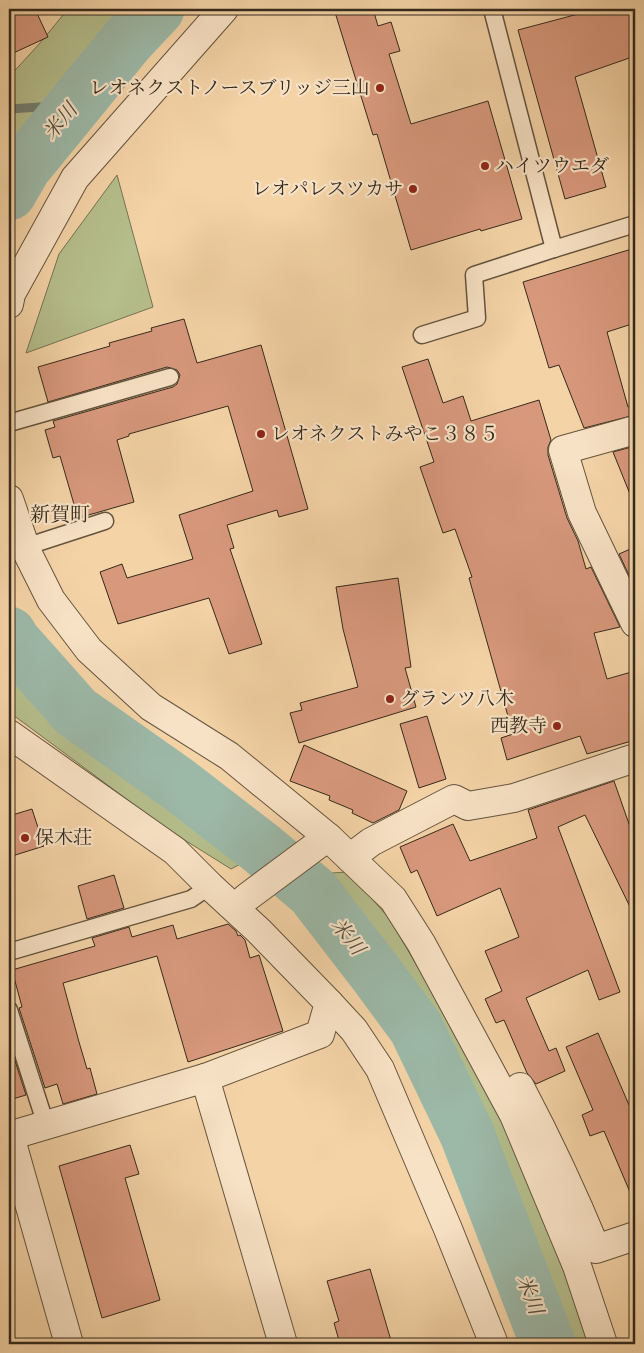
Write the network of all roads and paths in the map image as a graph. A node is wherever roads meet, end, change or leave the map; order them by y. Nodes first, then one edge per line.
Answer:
1 (224, 9) edge
2 (492, 9) edge
3 (635, 224) edge
4 (554, 249) junction
5 (9, 304) edge
6 (422, 335) dead end
7 (170, 377) dead end
8 (9, 423) edge
9 (635, 430) edge
10 (9, 499) edge
11 (105, 521) dead end
12 (25, 546) junction
13 (635, 623) edge
14 (9, 734) edge
15 (635, 758) edge
16 (322, 842) junction
17 (350, 858) junction
18 (210, 886) junction
19 (240, 903) junction
20 (9, 952) edge
21 (329, 1003) junction
22 (9, 1010) edge
23 (463, 1021) junction
24 (205, 1078) junction
25 (46, 1125) junction
26 (10, 1136) edge
27 (635, 1236) edge
28 (69, 1344) edge
29 (282, 1344) edge
30 (494, 1344) edge
31 (603, 1344) edge

1 - 5 street
2 - 4 lane
3 - 4 lane
4 - 6 lane
7 - 8 lane
9 - 13 street
10 - 12 street
11 - 12 lane
12 - 16 street
14 - 18 street
15 - 17 street
16 - 17 street
16 - 19 street
17 - 23 street
18 - 19 street
18 - 20 lane
19 - 21 street
21 - 24 street
21 - 30 street
22 - 25 lane
23 - 27 street
23 - 31 street
24 - 25 street
24 - 29 street
25 - 26 street
26 - 28 street

